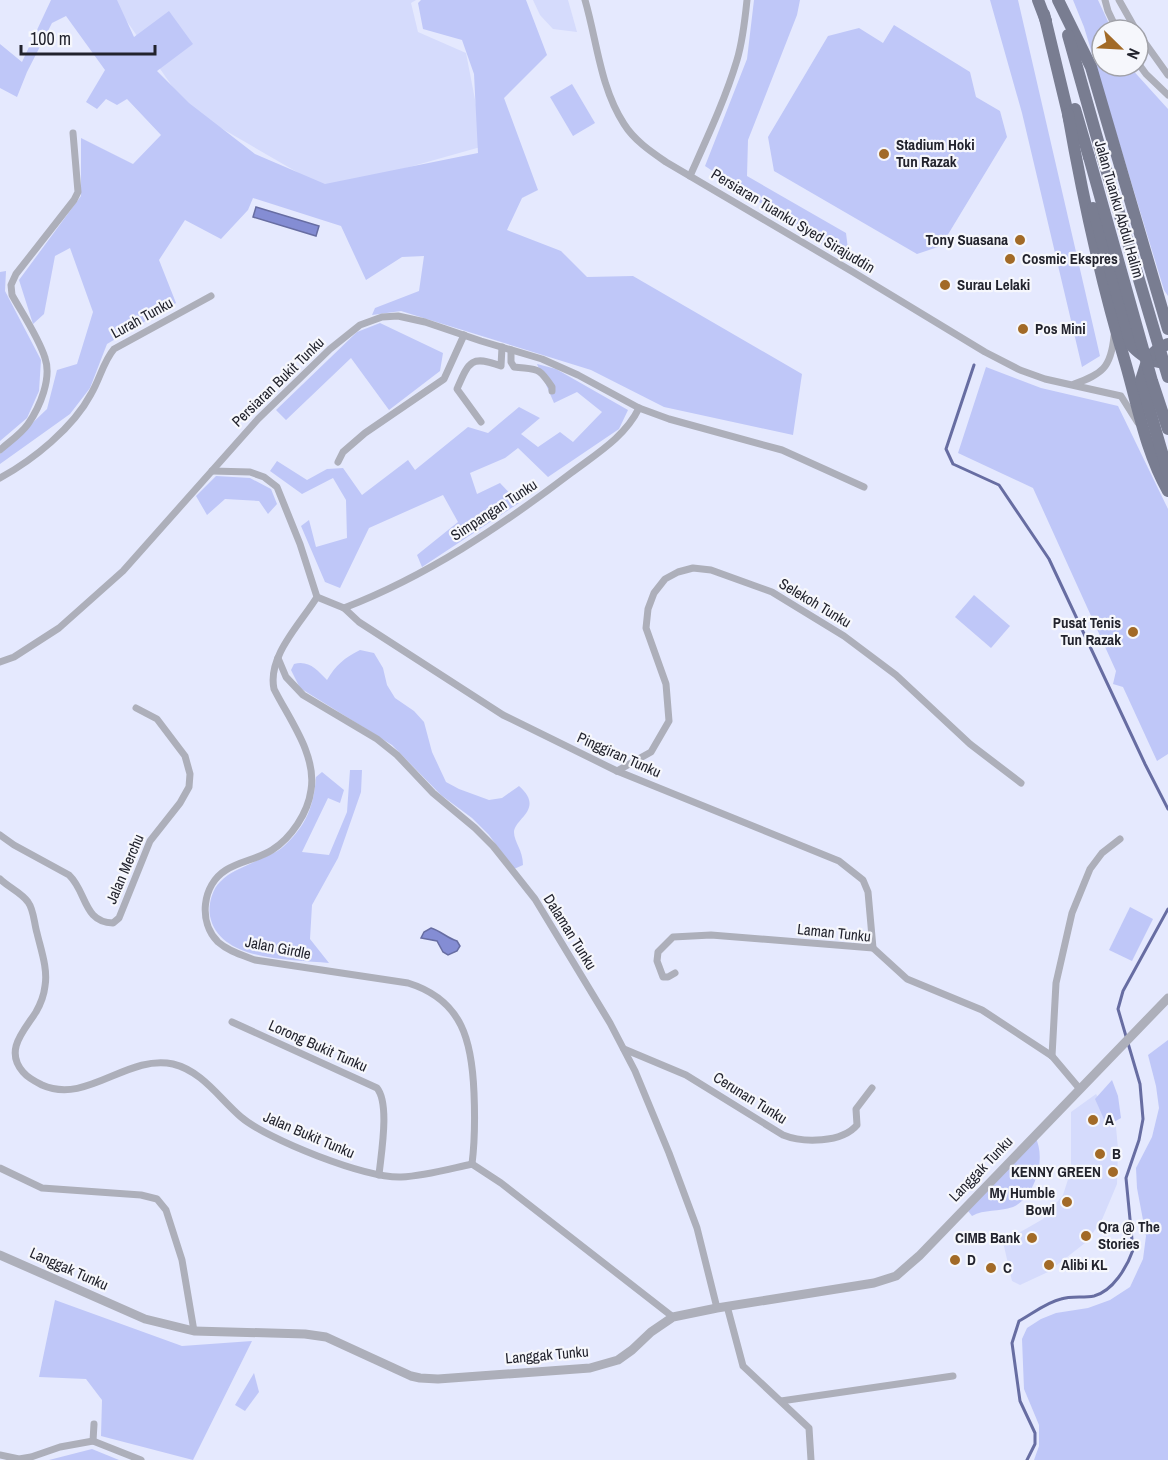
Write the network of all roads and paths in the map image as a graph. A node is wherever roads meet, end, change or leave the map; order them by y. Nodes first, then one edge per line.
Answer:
1 (585, 0) edge
2 (747, 0) edge
3 (1038, 0) edge
4 (1058, 0) edge
5 (1105, 0) edge
6 (1119, 0) edge
7 (1044, 14) junction
8 (1111, 18) edge
9 (1129, 18) edge
10 (1150, 50) edge
11 (1168, 75) edge
12 (1150, 78) edge
13 (1168, 95) edge
14 (1068, 114) junction
15 (73, 133) dead end
16 (690, 176) junction
17 (1156, 289) junction
18 (211, 296) dead end
19 (1119, 307) junction
20 (1166, 316) edge
21 (1168, 329) edge
22 (1114, 330) junction
23 (464, 335) junction
24 (1168, 344) edge
25 (502, 347) junction
26 (511, 350) junction
27 (1148, 358) junction
28 (1168, 362) edge
29 (501, 366) junction
30 (514, 367) junction
31 (1168, 377) edge
32 (1074, 384) junction
33 (552, 392) dead end
34 (1168, 404) edge
35 (639, 408) junction
36 (481, 422) dead end
37 (1157, 434) edge
38 (0, 450) edge
39 (338, 462) dead end
40 (212, 471) junction
41 (1168, 473) edge
42 (0, 478) edge
43 (864, 487) dead end
44 (1168, 491) edge
45 (317, 597) junction
46 (344, 608) junction
47 (278, 658) junction
48 (0, 662) edge
49 (136, 708) dead end
50 (617, 771) junction
51 (1022, 783) dead end
52 (0, 835) edge
53 (1120, 839) dead end
54 (0, 879) edge
55 (873, 948) junction
56 (675, 973) dead end
57 (1167, 1000) edge
58 (232, 1022) dead end
59 (624, 1049) junction
60 (1052, 1056) junction
61 (872, 1088) dead end
62 (1079, 1088) junction
63 (472, 1164) junction
64 (0, 1168) edge
65 (379, 1175) junction
66 (0, 1255) edge
67 (727, 1306) junction
68 (717, 1308) junction
69 (673, 1317) junction
70 (194, 1331) junction
71 (953, 1376) dead end
72 (782, 1401) junction
73 (94, 1424) dead end
74 (93, 1441) junction
75 (0, 1455) edge
76 (141, 1460) edge
77 (811, 1460) edge

1 - 16 street, Persiaran Tuanku Syed Sirajuddin
2 - 16 street
3 - 7 main road, Jalan Tuanku Abdul Halim
4 - 17 main road, Jalan Tuanku Abdul Halim
4 - 31 main road, Jalan Tuanku Abdul Halim, bridge
5 - 8 street
6 - 9 street
7 - 14 main road
7 - 37 main road, Jalan Tuanku Abdul Halim, bridge
10 - 11 street
12 - 13 street
14 - 19 main road
14 - 22 main road, Jalan Tuanku Abdul Halim
15 - 38 street
16 - 32 street, Persiaran Tuanku Syed Sirajuddin
17 - 19 main road
17 - 20 main road, Jalan Tuanku Abdul Halim
18 - 42 street, Lurah Tunku
19 - 27 main road
20 - 21 main road, Jalan Tuanku Abdul Halim
22 - 32 street
22 - 37 main road, Jalan Tuanku Abdul Halim
23 - 25 street, Persiaran Bukit Tunku
23 - 39 street
23 - 40 street, Persiaran Bukit Tunku
24 - 27 main road
25 - 26 street, Persiaran Bukit Tunku
25 - 29 street
26 - 30 street
26 - 35 street, Persiaran Bukit Tunku
27 - 28 main road
27 - 37 main road
29 - 30 street
29 - 36 street
30 - 33 street
32 - 37 street, Persiaran Tuanku Syed Sirajuddin
34 - 37 main road
35 - 43 street, Persiaran Bukit Tunku
35 - 46 street, Simpangan Tunku
37 - 41 main road
37 - 44 main road, Jalan Tuanku Abdul Halim
40 - 45 street
40 - 48 street, Persiaran Bukit Tunku
45 - 46 street, Pinggiran Tunku
45 - 47 street, Jalan Girdle
46 - 50 street, Pinggiran Tunku
47 - 59 street, Dalaman Tunku
47 - 63 street, Jalan Girdle
49 - 52 street, Jalan Merchu
50 - 51 street, Selekoh Tunku
50 - 55 street, Pinggiran Tunku
53 - 60 street
54 - 65 street, Jalan Bukit Tunku
55 - 56 street, Laman Tunku
55 - 60 street, Laman Tunku
57 - 62 street, Langgak Tunku
58 - 65 street, Lorong Bukit Tunku
59 - 61 street, Cerunan Tunku
59 - 68 street, Dalaman Tunku
60 - 62 street, Laman Tunku
62 - 67 street, Langgak Tunku
63 - 65 street, Jalan Bukit Tunku
63 - 69 street
64 - 70 street
66 - 70 street, Langgak Tunku
67 - 68 street, Langgak Tunku
67 - 72 street
68 - 69 street, Langgak Tunku
69 - 70 street, Langgak Tunku
71 - 72 street
72 - 77 street
73 - 74 street
74 - 75 street
74 - 76 street

